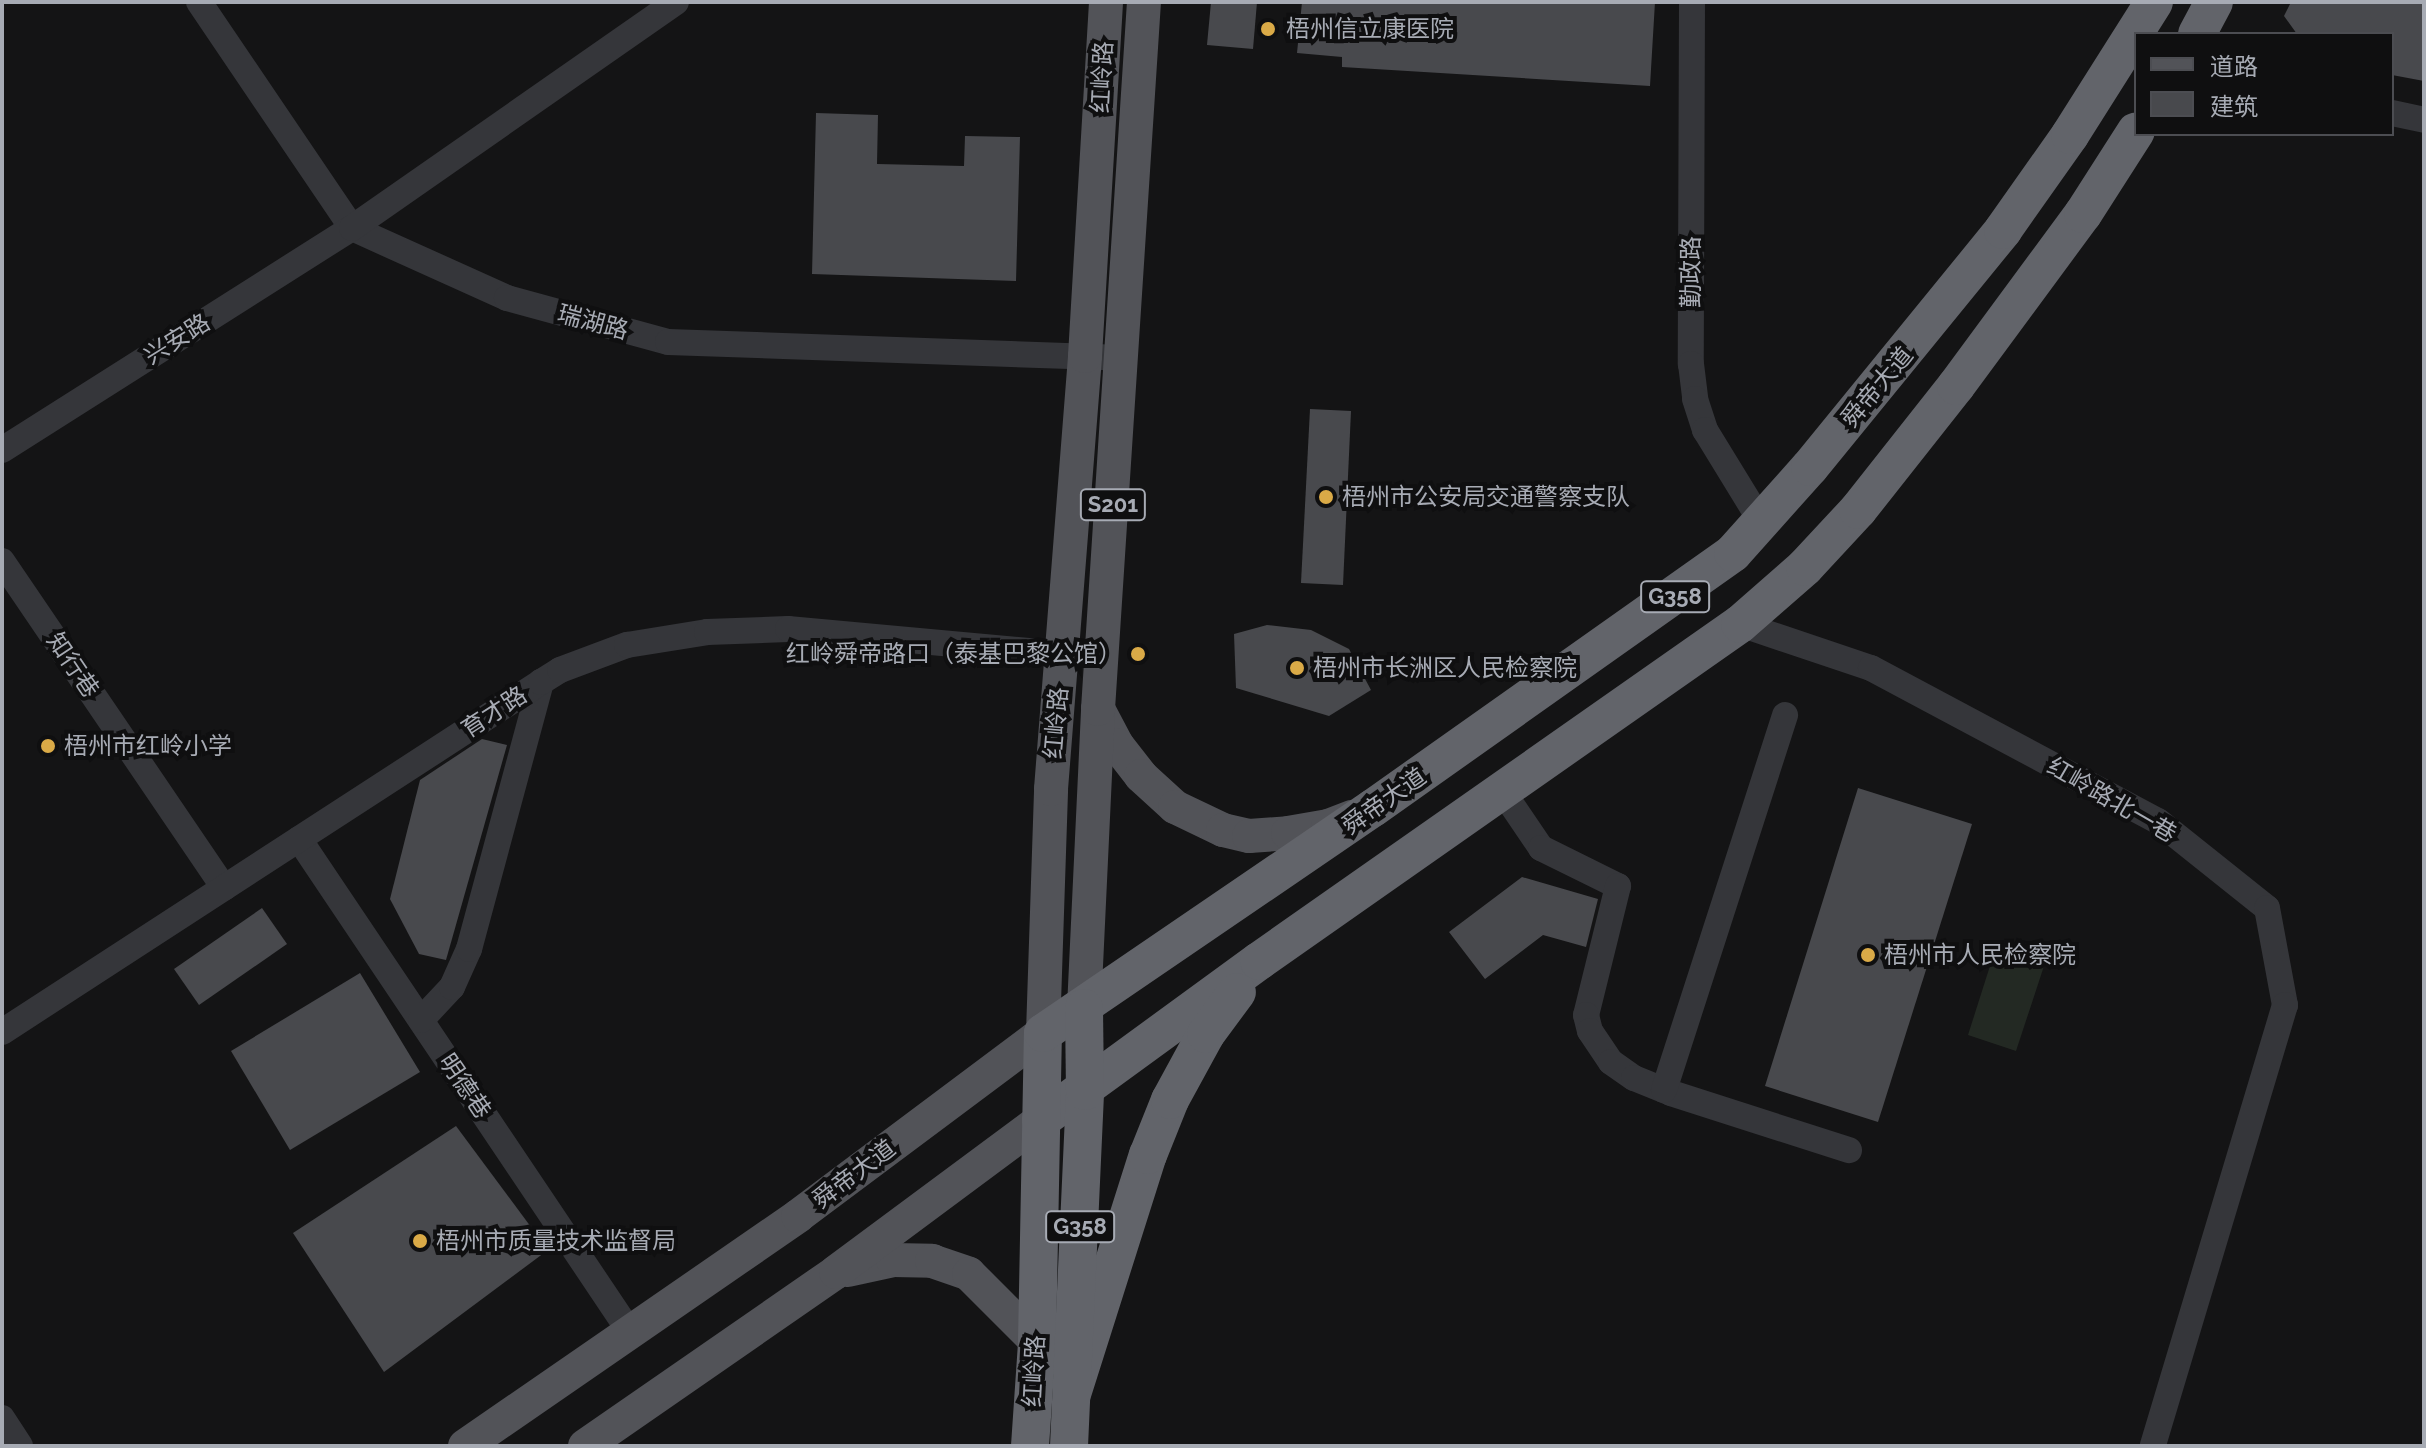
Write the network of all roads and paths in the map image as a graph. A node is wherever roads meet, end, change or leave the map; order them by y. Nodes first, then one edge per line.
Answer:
1 (199, 2) edge
2 (676, 2) edge
3 (1106, 2) edge
4 (1144, 2) edge
5 (1692, 2) edge
6 (2154, 2) edge
7 (2214, 2) edge
8 (2135, 32) edge
9 (2198, 32) edge
10 (2134, 34) edge
11 (2394, 113) edge
12 (2424, 120) edge
13 (2134, 134) edge
14 (352, 228) junction
15 (1085, 356) junction
16 (1123, 358) junction
17 (2, 450) edge
18 (1762, 523) junction
19 (2, 561) edge
20 (1740, 624) junction
21 (1062, 654) junction
22 (541, 682) junction
23 (1098, 709) junction
24 (1785, 715) dead end
25 (1503, 792) junction
26 (1373, 808) junction
27 (299, 839) junction
28 (224, 888) junction
29 (1259, 961) junction
30 (1084, 1008) junction
31 (421, 1020) junction
32 (2, 1032) edge
33 (1043, 1033) junction
34 (1664, 1090) junction
35 (1085, 1091) junction
36 (1041, 1120) junction
37 (1849, 1150) dead end
38 (836, 1272) junction
39 (630, 1332) junction
40 (1037, 1342) junction
41 (1072, 1394) junction
42 (2, 1418) edge
43 (20, 1446) edge
44 (465, 1446) edge
45 (585, 1446) edge
46 (1030, 1446) edge
47 (1069, 1446) edge
48 (2153, 1446) edge

1 - 14 street
2 - 14 street, 兴安路
3 - 15 main road, 红岭路 / S201
4 - 16 main road, 红岭路 / S201
5 - 18 street, 勤政路
6 - 8 highway, 舜帝大道 / G358
7 - 9 highway
10 - 18 highway, 舜帝大道 / G358
11 - 12 street
13 - 20 highway, G358
14 - 15 street, 瑞湖路
14 - 17 street, 兴安路
15 - 16 street, 瑞湖路
15 - 21 main road, 红岭路 / S201
16 - 23 main road, 红岭路 / S201
18 - 26 highway, 舜帝大道 / G358
19 - 28 street, 知行巷
20 - 25 highway, G358
20 - 48 street, 红岭路北一巷
21 - 22 street, 育才路
21 - 33 main road, 红岭路 / S201
22 - 27 street, 育才路
22 - 31 street
23 - 26 main road
23 - 30 main road, 红岭路 / S201
24 - 34 street
25 - 29 highway, G358
25 - 34 street
26 - 30 highway, 舜帝大道 / G358
27 - 28 street, 育才路
27 - 31 street, 明德巷
28 - 32 street, 育才路
29 - 35 highway, G358
29 - 41 highway
30 - 33 highway, 舜帝大道 / G358
30 - 35 highway, 红岭路 / G358
31 - 39 street, 明德巷
33 - 36 highway, 红岭路 / G358
33 - 39 main road, 舜帝大道
34 - 37 street
35 - 36 highway, G358
35 - 41 highway, 红岭路 / G358
36 - 38 main road
36 - 40 highway, 红岭路 / G358
38 - 40 main road
38 - 45 main road
39 - 44 main road, 舜帝大道
40 - 46 highway, 红岭路 / G358
41 - 47 highway, 红岭路 / G358
42 - 43 street

